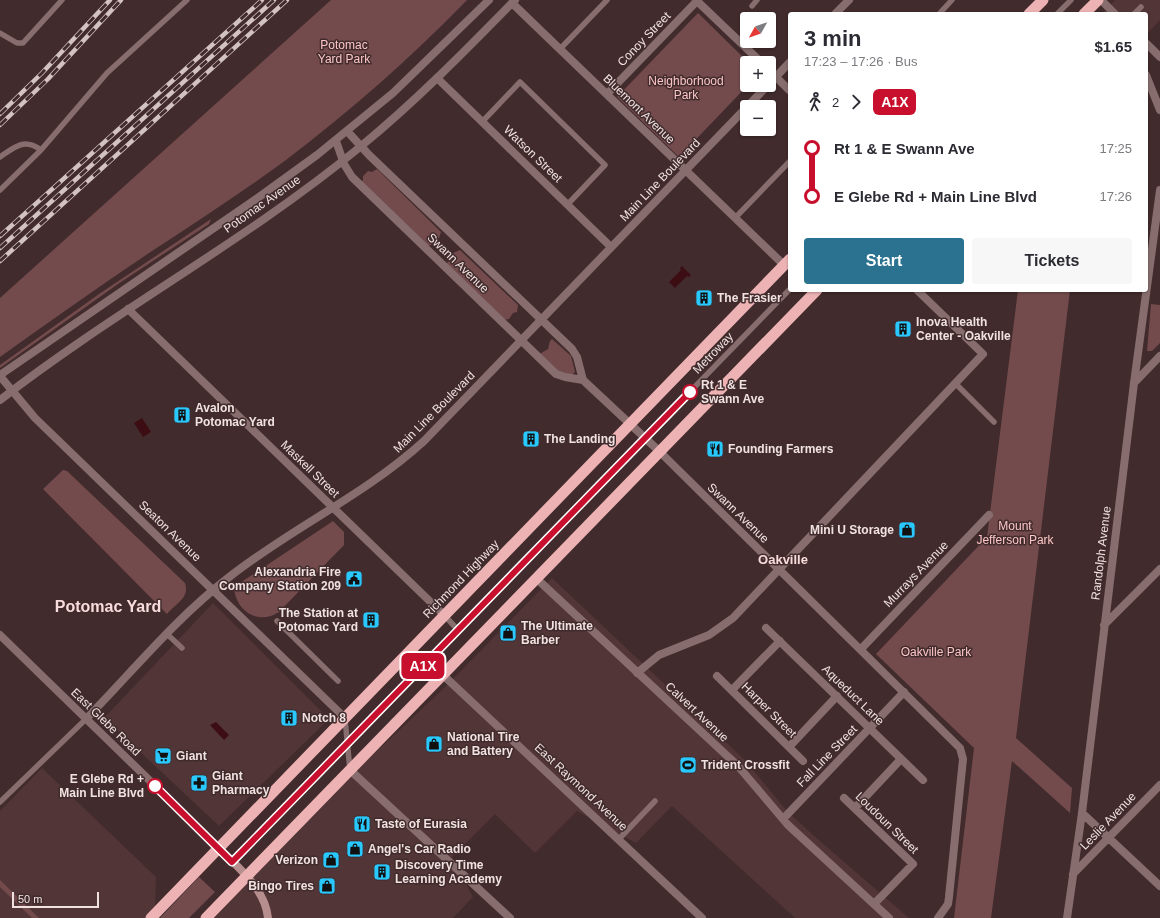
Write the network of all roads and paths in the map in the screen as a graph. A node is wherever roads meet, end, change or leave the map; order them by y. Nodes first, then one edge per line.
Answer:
1 (62, 0) edge
2 (187, 0) edge
3 (489, 0) edge
4 (607, 0) edge
5 (758, 0) edge
6 (849, 0) edge
7 (952, 0) edge
8 (1043, 0) edge
9 (1071, 0) edge
10 (1099, 0) edge
11 (697, 1) edge
12 (514, 2) edge
13 (752, 6) dead end
14 (1141, 7) dead end
15 (837, 12) edge
16 (941, 12) edge
17 (1031, 12) edge
18 (1059, 12) edge
19 (1086, 12) edge
20 (1113, 12) edge
21 (1136, 12) edge
22 (0, 33) edge
23 (1148, 45) edge
24 (560, 49) junction
25 (755, 56) edge
26 (1160, 57) edge
27 (788, 64) edge
28 (776, 77) joint
29 (437, 78) junction
30 (1148, 80) edge
31 (788, 89) edge
32 (760, 92) edge
33 (607, 94) junction
34 (1160, 110) edge
35 (482, 121) junction
36 (347, 131) junction
37 (336, 141) junction
38 (361, 147) junction
39 (41, 150) junction
40 (0, 157) edge
41 (342, 161) junction
42 (788, 163) edge
43 (686, 170) junction
44 (0, 190) edge
45 (1160, 190) edge
46 (568, 204) junction
47 (735, 218) junction
48 (611, 247) junction
49 (787, 262) edge
50 (1148, 279) edge
51 (788, 291) edge
52 (815, 292) edge
53 (919, 292) edge
54 (1146, 292) edge
55 (128, 309) junction
56 (541, 319) junction
57 (521, 340) junction
58 (1160, 356) edge
59 (0, 376) edge
60 (583, 380) junction
61 (1134, 383) junction
62 (956, 384) junction
63 (12, 391) junction
64 (0, 400) edge
65 (994, 422) dead end
66 (630, 424) junction
67 (645, 438) junction
68 (659, 451) junction
69 (333, 508) junction
70 (990, 515) dead end
71 (1160, 569) edge
72 (779, 570) junction
73 (537, 579) junction
74 (213, 590) junction
75 (444, 615) junction
76 (277, 621) dead end
77 (1104, 625) junction
78 (766, 628) dead end
79 (458, 630) junction
80 (0, 635) edge
81 (168, 635) junction
82 (780, 641) junction
83 (182, 648) dead end
84 (861, 649) junction
85 (637, 673) junction
86 (443, 675) junction
87 (717, 676) dead end
88 (338, 681) dead end
89 (732, 690) junction
90 (904, 692) junction
91 (837, 696) junction
92 (344, 717) junction
93 (86, 719) junction
94 (870, 728) junction
95 (347, 744) junction
96 (789, 747) junction
97 (902, 759) junction
98 (803, 761) dead end
99 (350, 770) junction
100 (923, 780) dead end
101 (1160, 785) edge
102 (844, 798) dead end
103 (655, 801) dead end
104 (0, 802) edge
105 (854, 808) junction
106 (1082, 813) junction
107 (782, 819) junction
108 (1108, 838) junction
109 (619, 839) junction
110 (219, 848) junction
111 (232, 862) junction
112 (1073, 874) junction
113 (246, 877) junction
114 (1160, 886) edge
115 (874, 904) junction
116 (151, 918) edge
117 (206, 918) edge
118 (268, 918) edge
119 (510, 918) edge
120 (702, 918) edge
121 (889, 918) edge
122 (938, 918) edge
123 (1067, 918) edge

1 - 22 lane
2 - 39 lane
3 - 36 street, Potomac Avenue
4 - 24 lane
5 - 13 lane
6 - 15 street
7 - 16 lane
8 - 17 highway
9 - 18 lane
10 - 19 highway
10 - 20 street
11 - 25 street
11 - 33 street, Conoy Street
12 - 24 street, Bluemont Avenue
12 - 29 street, Potomac Avenue
14 - 21 lane
23 - 26 street
24 - 33 street, Bluemont Avenue
27 - 28 street, Main Line Boulevard
28 - 31 street
29 - 35 street, Watson Street
29 - 38 street, Potomac Avenue
30 - 34 street
32 - 43 street, Main Line Boulevard
33 - 43 street, Bluemont Avenue
35 - 46 street, Watson Street
35 - 46 lane
36 - 37 street, Potomac Avenue
36 - 38 street, Swann Avenue
37 - 41 street, Swann Avenue
37 - 59 street, Potomac Avenue
38 - 41 street, Potomac Avenue
38 - 56 street, Swann Avenue
39 - 40 lane
39 - 44 lane
41 - 55 street, Potomac Avenue
41 - 57 street, Swann Avenue
42 - 47 lane
43 - 47 street, Bluemont Avenue
43 - 48 street, Main Line Boulevard
45 - 50 street, Randolph Avenue
46 - 48 street, Watson Street
47 - 49 street, Bluemont Avenue
48 - 56 street, Main Line Boulevard
49 - 66 highway, Richmond Highway
51 - 67 lane, Metroway
52 - 68 highway
53 - 62 street
54 - 61 street, Randolph Avenue
55 - 63 street, Potomac Avenue
55 - 69 street, Maskell Street
56 - 57 street, Main Line Boulevard
56 - 60 street, Swann Avenue
57 - 60 street, Swann Avenue
57 - 69 street, Main Line Boulevard
58 - 61 street
59 - 63 street, Seaton Avenue
60 - 66 street, Swann Avenue
61 - 77 street, Randolph Avenue
62 - 65 lane
62 - 72 street
63 - 64 street, Potomac Avenue
63 - 74 street, Seaton Avenue
66 - 67 street, Swann Avenue
66 - 75 highway, Richmond Highway
67 - 68 street, Swann Avenue
67 - 79 lane, Metroway
68 - 72 street, Swann Avenue
68 - 73 highway
69 - 74 street, Main Line Boulevard
69 - 75 street, Maskell Street
70 - 84 street, Murrays Avenue
71 - 77 street
72 - 84 street, Swann Avenue
72 - 85 street
73 - 85 street, Calvert Avenue
73 - 86 highway
74 - 81 street, Main Line Boulevard
74 - 92 street, Seaton Avenue
75 - 79 lane, Maskell Street
75 - 92 highway, Richmond Highway
76 - 88 lane
77 - 106 street, Randolph Avenue
78 - 82 street, Aqueduct Lane
79 - 95 lane, Metroway
80 - 93 street, East Glebe Road
81 - 83 lane
81 - 93 street, Main Line Boulevard
82 - 89 street
82 - 91 street, Aqueduct Lane
84 - 90 street, Swann Avenue
85 - 107 street, Calvert Avenue
86 - 99 highway
86 - 109 street, East Raymond Avenue
87 - 89 street, Harper Street
89 - 96 street, Harper Street
90 - 94 street, Fall Line Street
90 - 122 street, Swann Avenue
91 - 94 street, Aqueduct Lane
91 - 96 street
92 - 95 lane
92 - 110 highway, Richmond Highway
93 - 104 lane
93 - 110 street, East Glebe Road
94 - 97 street, Aqueduct Lane
94 - 107 street, Fall Line Street
95 - 99 lane
95 - 111 lane, Metroway
96 - 98 street, Harper Street
97 - 100 street, Aqueduct Lane
97 - 105 street
99 - 113 highway
99 - 119 street
101 - 108 street, Leslie Avenue
102 - 105 street, Loudoun Street
103 - 109 lane
105 - 115 street, Loudoun Street
106 - 108 street
106 - 112 street, Randolph Avenue
107 - 115 street, Calvert Avenue
108 - 112 street, Leslie Avenue
108 - 114 street
109 - 120 street, East Raymond Avenue
110 - 111 main road, East Glebe Road
110 - 116 highway, Richmond Highway
111 - 113 main road, East Glebe Road
112 - 123 street, Randolph Avenue
113 - 117 highway
113 - 118 main road, East Glebe Road
115 - 121 street, Calvert Avenue

